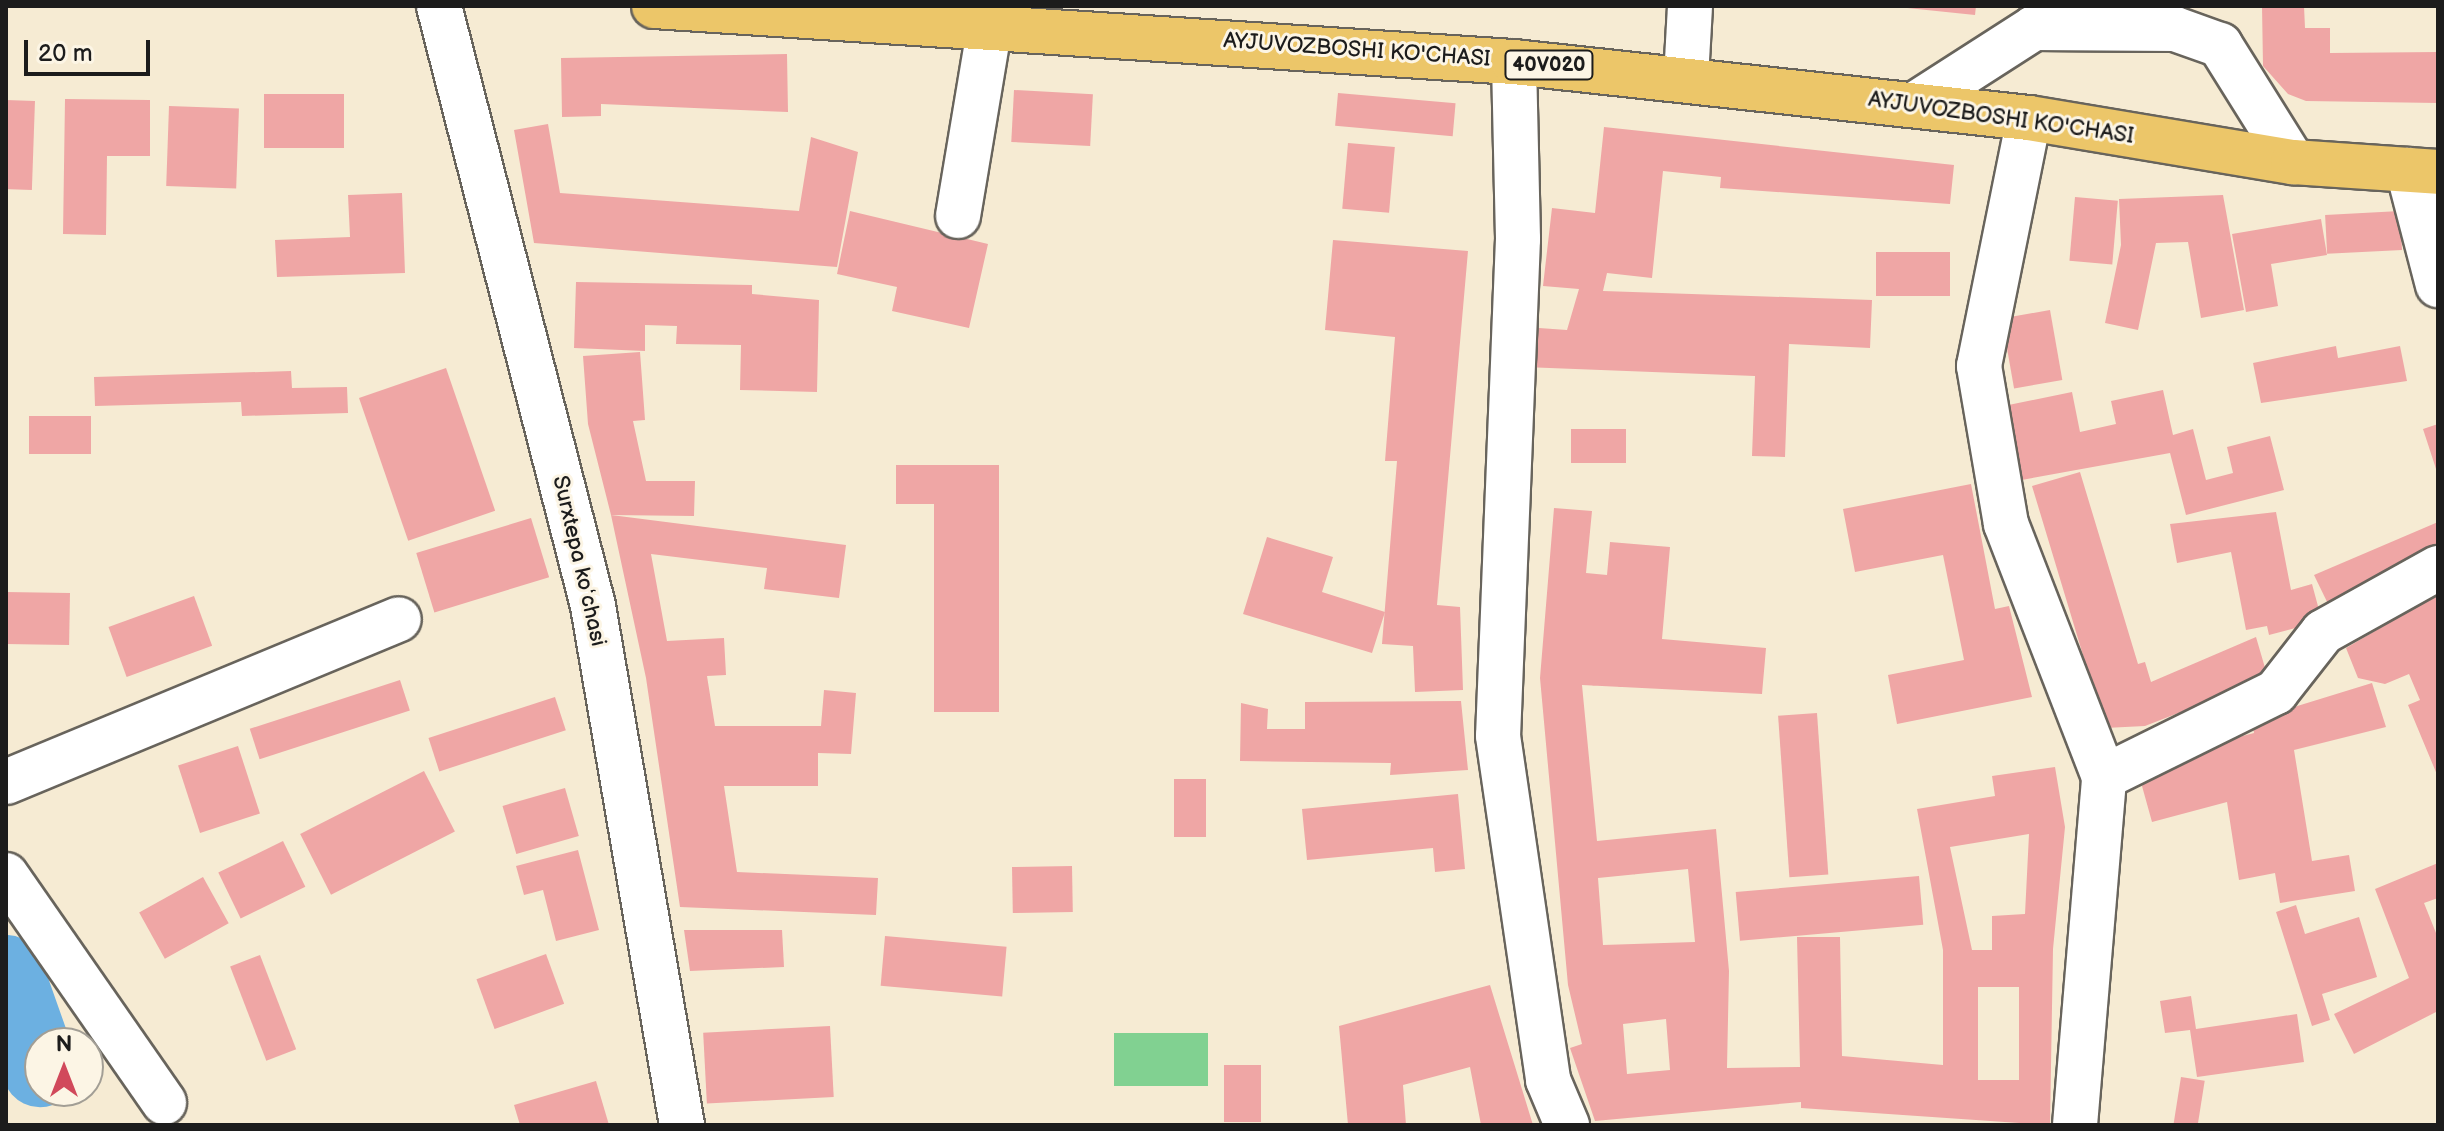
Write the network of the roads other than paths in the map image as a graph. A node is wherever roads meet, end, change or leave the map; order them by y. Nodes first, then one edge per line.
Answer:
1 (439, 6) edge
2 (654, 6) edge
3 (1690, 6) edge
4 (990, 24) junction
5 (1514, 62) junction
6 (1686, 78) junction
7 (1914, 105) junction
8 (2029, 118) junction
9 (2293, 162) junction
10 (2423, 171) edge
11 (958, 216) dead end
12 (2438, 285) edge
13 (2438, 568) edge
14 (399, 619) dead end
15 (2104, 777) junction
16 (6, 782) edge
17 (6, 875) edge
18 (164, 1102) dead end
19 (682, 1125) edge
20 (1567, 1125) edge
21 (2075, 1125) edge

1 - 19 street, Surxtepa koʻchasi
2 - 4 main road, AYJUVOZBOSHI KO'CHASI / 40V020
3 - 6 street
4 - 5 main road, AYJUVOZBOSHI KO'CHASI / 40V020
4 - 11 street
5 - 6 main road, AYJUVOZBOSHI KO'CHASI / 40V020
5 - 20 street
6 - 7 main road, AYJUVOZBOSHI KO'CHASI / 40V020
7 - 8 main road, AYJUVOZBOSHI KO'CHASI / 40V020
7 - 9 street
8 - 9 main road, AYJUVOZBOSHI KO'CHASI / 40V020
8 - 15 street
9 - 10 main road, AYJUVOZBOSHI KO'CHASI / 40V020
10 - 12 street
13 - 15 street
14 - 16 street
15 - 21 street
17 - 18 street

